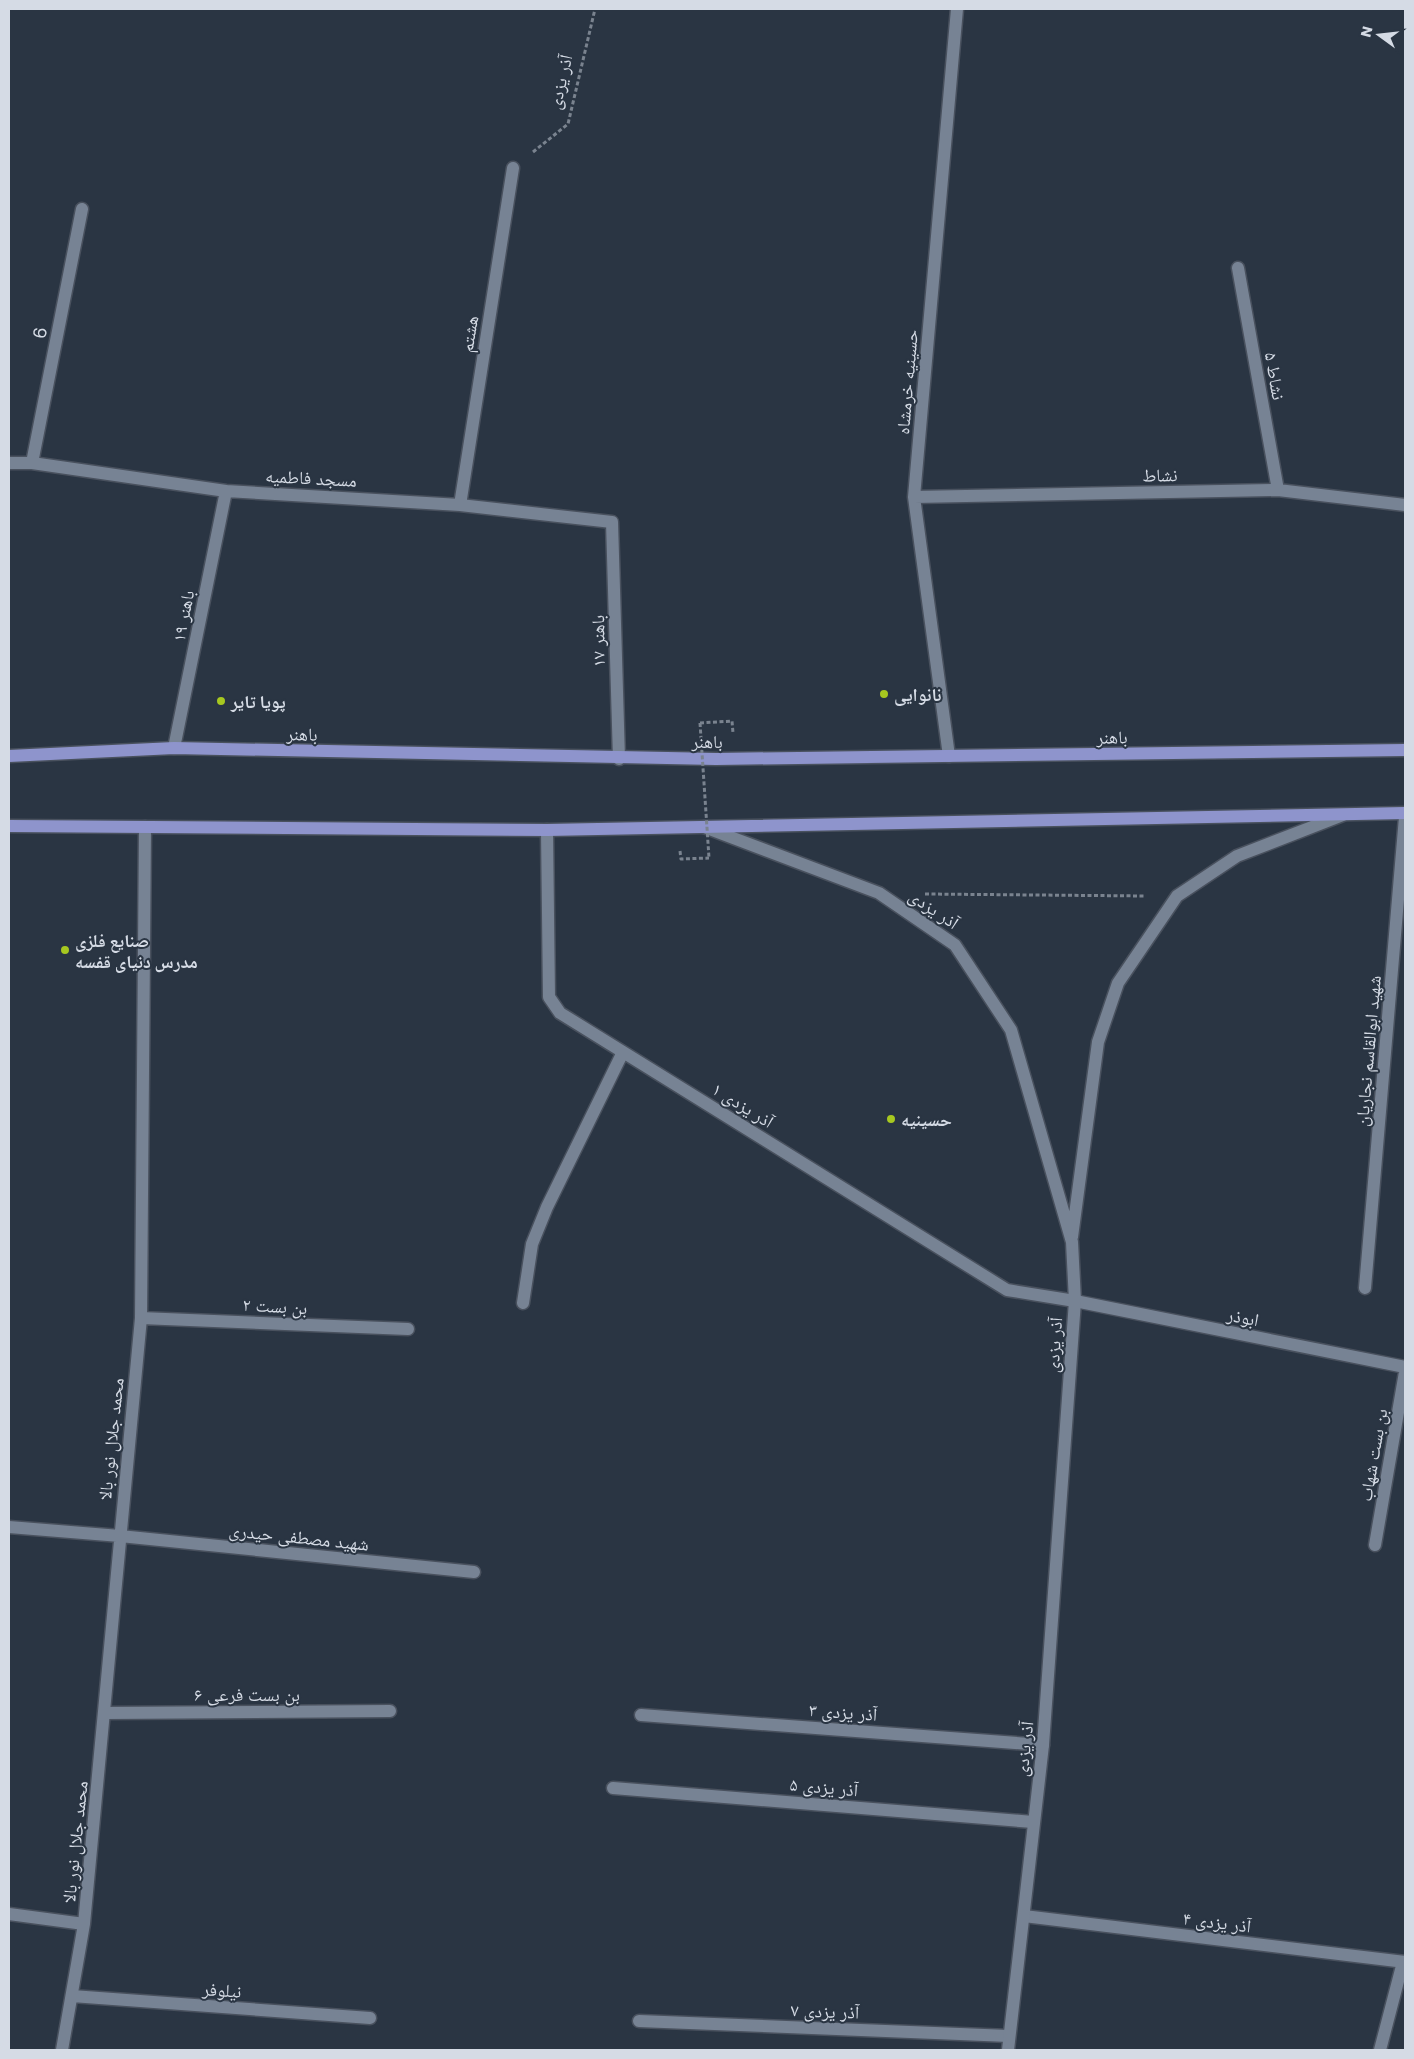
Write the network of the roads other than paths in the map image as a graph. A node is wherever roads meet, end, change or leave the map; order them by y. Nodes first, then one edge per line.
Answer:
1 (957, 9) edge
2 (513, 168) road end
3 (82, 209) dead end
4 (1238, 268) dead end
5 (9, 463) edge
6 (32, 463) junction
7 (1278, 490) junction
8 (226, 491) junction
9 (914, 497) junction
10 (460, 505) junction
11 (1405, 505) edge
12 (612, 522) joint
13 (174, 748) junction
14 (1405, 750) edge
15 (9, 756) edge
16 (949, 756) junction
17 (619, 759) junction
18 (1405, 812) edge
19 (1348, 813) junction
20 (1405, 817) edge
21 (9, 826) edge
22 (704, 826) junction
23 (146, 827) junction
24 (547, 830) junction
25 (623, 1052) junction
26 (1072, 1242) junction
27 (1365, 1288) dead end
28 (1075, 1301) junction
29 (523, 1303) dead end
30 (141, 1318) junction
31 (408, 1329) dead end
32 (1405, 1367) edge
33 (1405, 1372) edge
34 (9, 1527) edge
35 (120, 1536) junction
36 (1375, 1545) dead end
37 (474, 1572) dead end
38 (390, 1711) dead end
39 (105, 1713) junction
40 (641, 1715) dead end
41 (1043, 1745) junction
42 (613, 1788) dead end
43 (1033, 1822) junction
44 (9, 1914) edge
45 (1024, 1916) junction
46 (84, 1924) junction
47 (1404, 1962) edge
48 (72, 1996) junction
49 (370, 2018) dead end
50 (639, 2021) dead end
51 (1009, 2036) junction
52 (62, 2050) edge
53 (1008, 2050) edge
54 (1380, 2050) edge

1 - 9 street, حسینیه خرمشاه
2 - 10 street, هشتم
3 - 6 street, 6
4 - 7 street, نشاط ۵
5 - 6 street, مسجد فاطمیه
6 - 8 street, مسجد فاطمیه
7 - 9 street, نشاط
7 - 11 street, نشاط
8 - 10 street, مسجد فاطمیه
8 - 13 street, باهنر ۱۹
9 - 16 street, حسینیه خرمشاه
10 - 12 street, مسجد فاطمیه
12 - 17 street, باهنر ۱۷
13 - 15 main road, باهنر
13 - 17 main road, باهنر
14 - 16 main road, باهنر
16 - 17 main road, باهنر
18 - 19 main road
19 - 22 main road
19 - 26 street
20 - 27 street, شهید ابوالقاسم نجاریان
21 - 23 main road
22 - 24 main road
22 - 26 street, آذر یزدی
23 - 24 main road
23 - 30 street, محمد جلال نور بالا
24 - 25 street, آذر یزدی ۱
25 - 28 street, آذر یزدی ۱
25 - 29 street
26 - 28 street, آذر یزدی
28 - 32 street, ابوذر
28 - 41 street, آذر یزدی
30 - 31 street, بن بست ۲
30 - 35 street, محمد جلال نور بالا
33 - 36 street, بن بست شهاب
34 - 35 street, شهید مصطفی حیدری
35 - 37 street, شهید مصطفی حیدری
35 - 39 street, محمد جلال نور بالا
38 - 39 street, بن بست فرعی ۶
39 - 46 street, محمد جلال نور بالا
40 - 41 street, آذر یزدی ۳
41 - 43 street, آذر یزدی
42 - 43 street, آذر یزدی ۵
43 - 45 street, آذر یزدی
44 - 46 street
45 - 47 street, ۴ آذر یزدی
45 - 51 street, آذر یزدی
46 - 48 street, محمد جلال نور بالا
47 - 54 street
48 - 49 street, نیلوفر
48 - 52 street, محمد جلال نور بالا
50 - 51 street, آذر یزدی ۷
51 - 53 street, آذر یزدی

